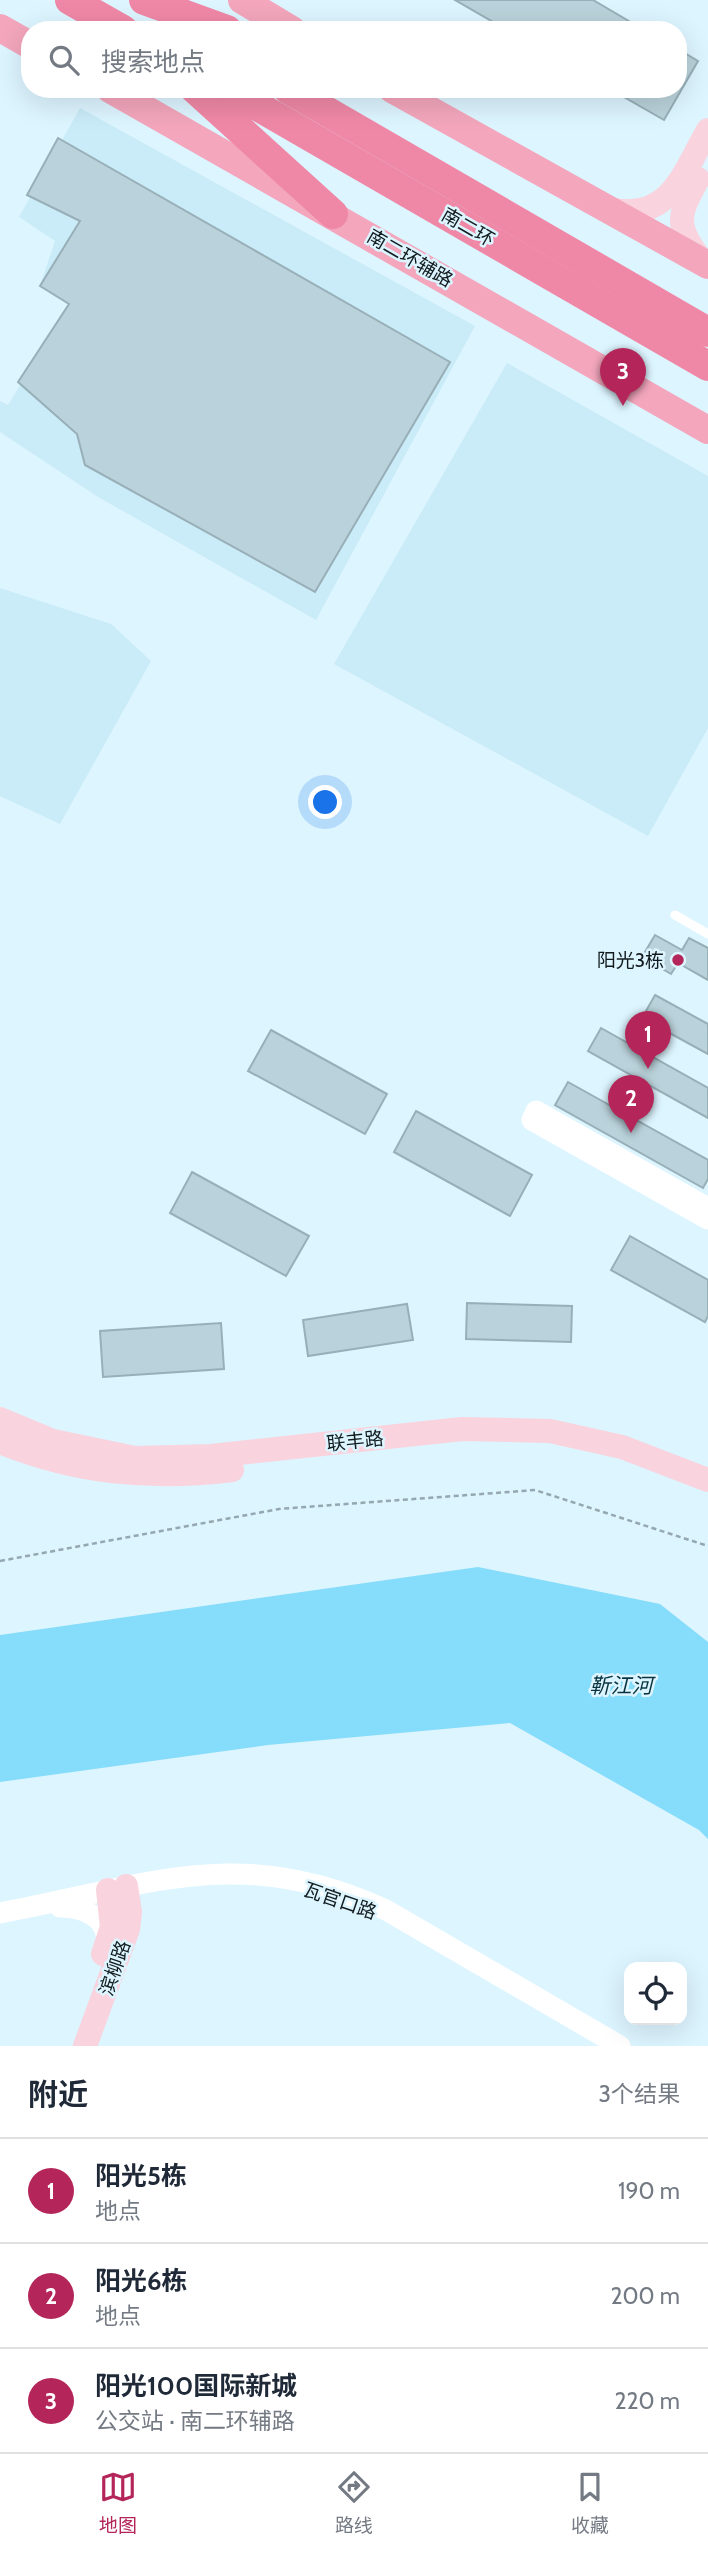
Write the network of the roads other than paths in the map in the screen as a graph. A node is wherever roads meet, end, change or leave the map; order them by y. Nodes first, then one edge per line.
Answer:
1 (70, 0) edge
2 (134, 0) edge
3 (144, 0) edge
4 (242, 0) edge
5 (107, 21) edge
6 (170, 21) edge
7 (202, 21) edge
8 (277, 21) edge
9 (0, 28) edge
10 (21, 40) edge
11 (126, 98) edge
12 (205, 98) edge
13 (244, 98) edge
14 (304, 98) edge
15 (409, 98) edge
16 (708, 130) edge
17 (708, 161) edge
18 (608, 209) junction
19 (333, 214) junction
20 (705, 264) edge
21 (708, 332) edge
22 (708, 366) edge
23 (708, 430) edge
24 (675, 915) dead end
25 (708, 934) edge
26 (708, 1208) edge
27 (708, 1219) edge
28 (0, 1419) edge
29 (0, 1442) edge
30 (708, 1480) edge
31 (708, 1497) edge
32 (160, 1885) junction
33 (118, 1891) junction
34 (60, 1907) junction
35 (0, 1913) edge
36 (0, 1919) edge
37 (128, 1929) junction
38 (106, 1948) junction
39 (68, 2046) edge
40 (85, 2046) edge
41 (608, 2046) edge
42 (620, 2046) edge

1 - 5 highway
2 - 6 highway
3 - 7 highway
4 - 8 main road
9 - 10 main road
11 - 19 main road, 南二环辅路
12 - 19 highway
13 - 22 highway, 南二环
14 - 21 highway, 南二环
15 - 18 main road
16 - 18 main road
17 - 20 main road
18 - 20 main road
19 - 23 main road, 南二环辅路
24 - 25 lane
26 - 27 street
28 - 30 main road, 联丰路
29 - 31 main road, 联丰路
32 - 33 street, 瓦官口路
32 - 37 street
32 - 41 street, 瓦官口路
33 - 34 street, 瓦官口路
33 - 35 street
33 - 37 main road, 滨柳路
33 - 38 main road, 滨柳路
33 - 42 street
34 - 36 street, 瓦官口路
34 - 38 street
37 - 40 main road, 滨柳路
38 - 39 main road, 滨柳路

